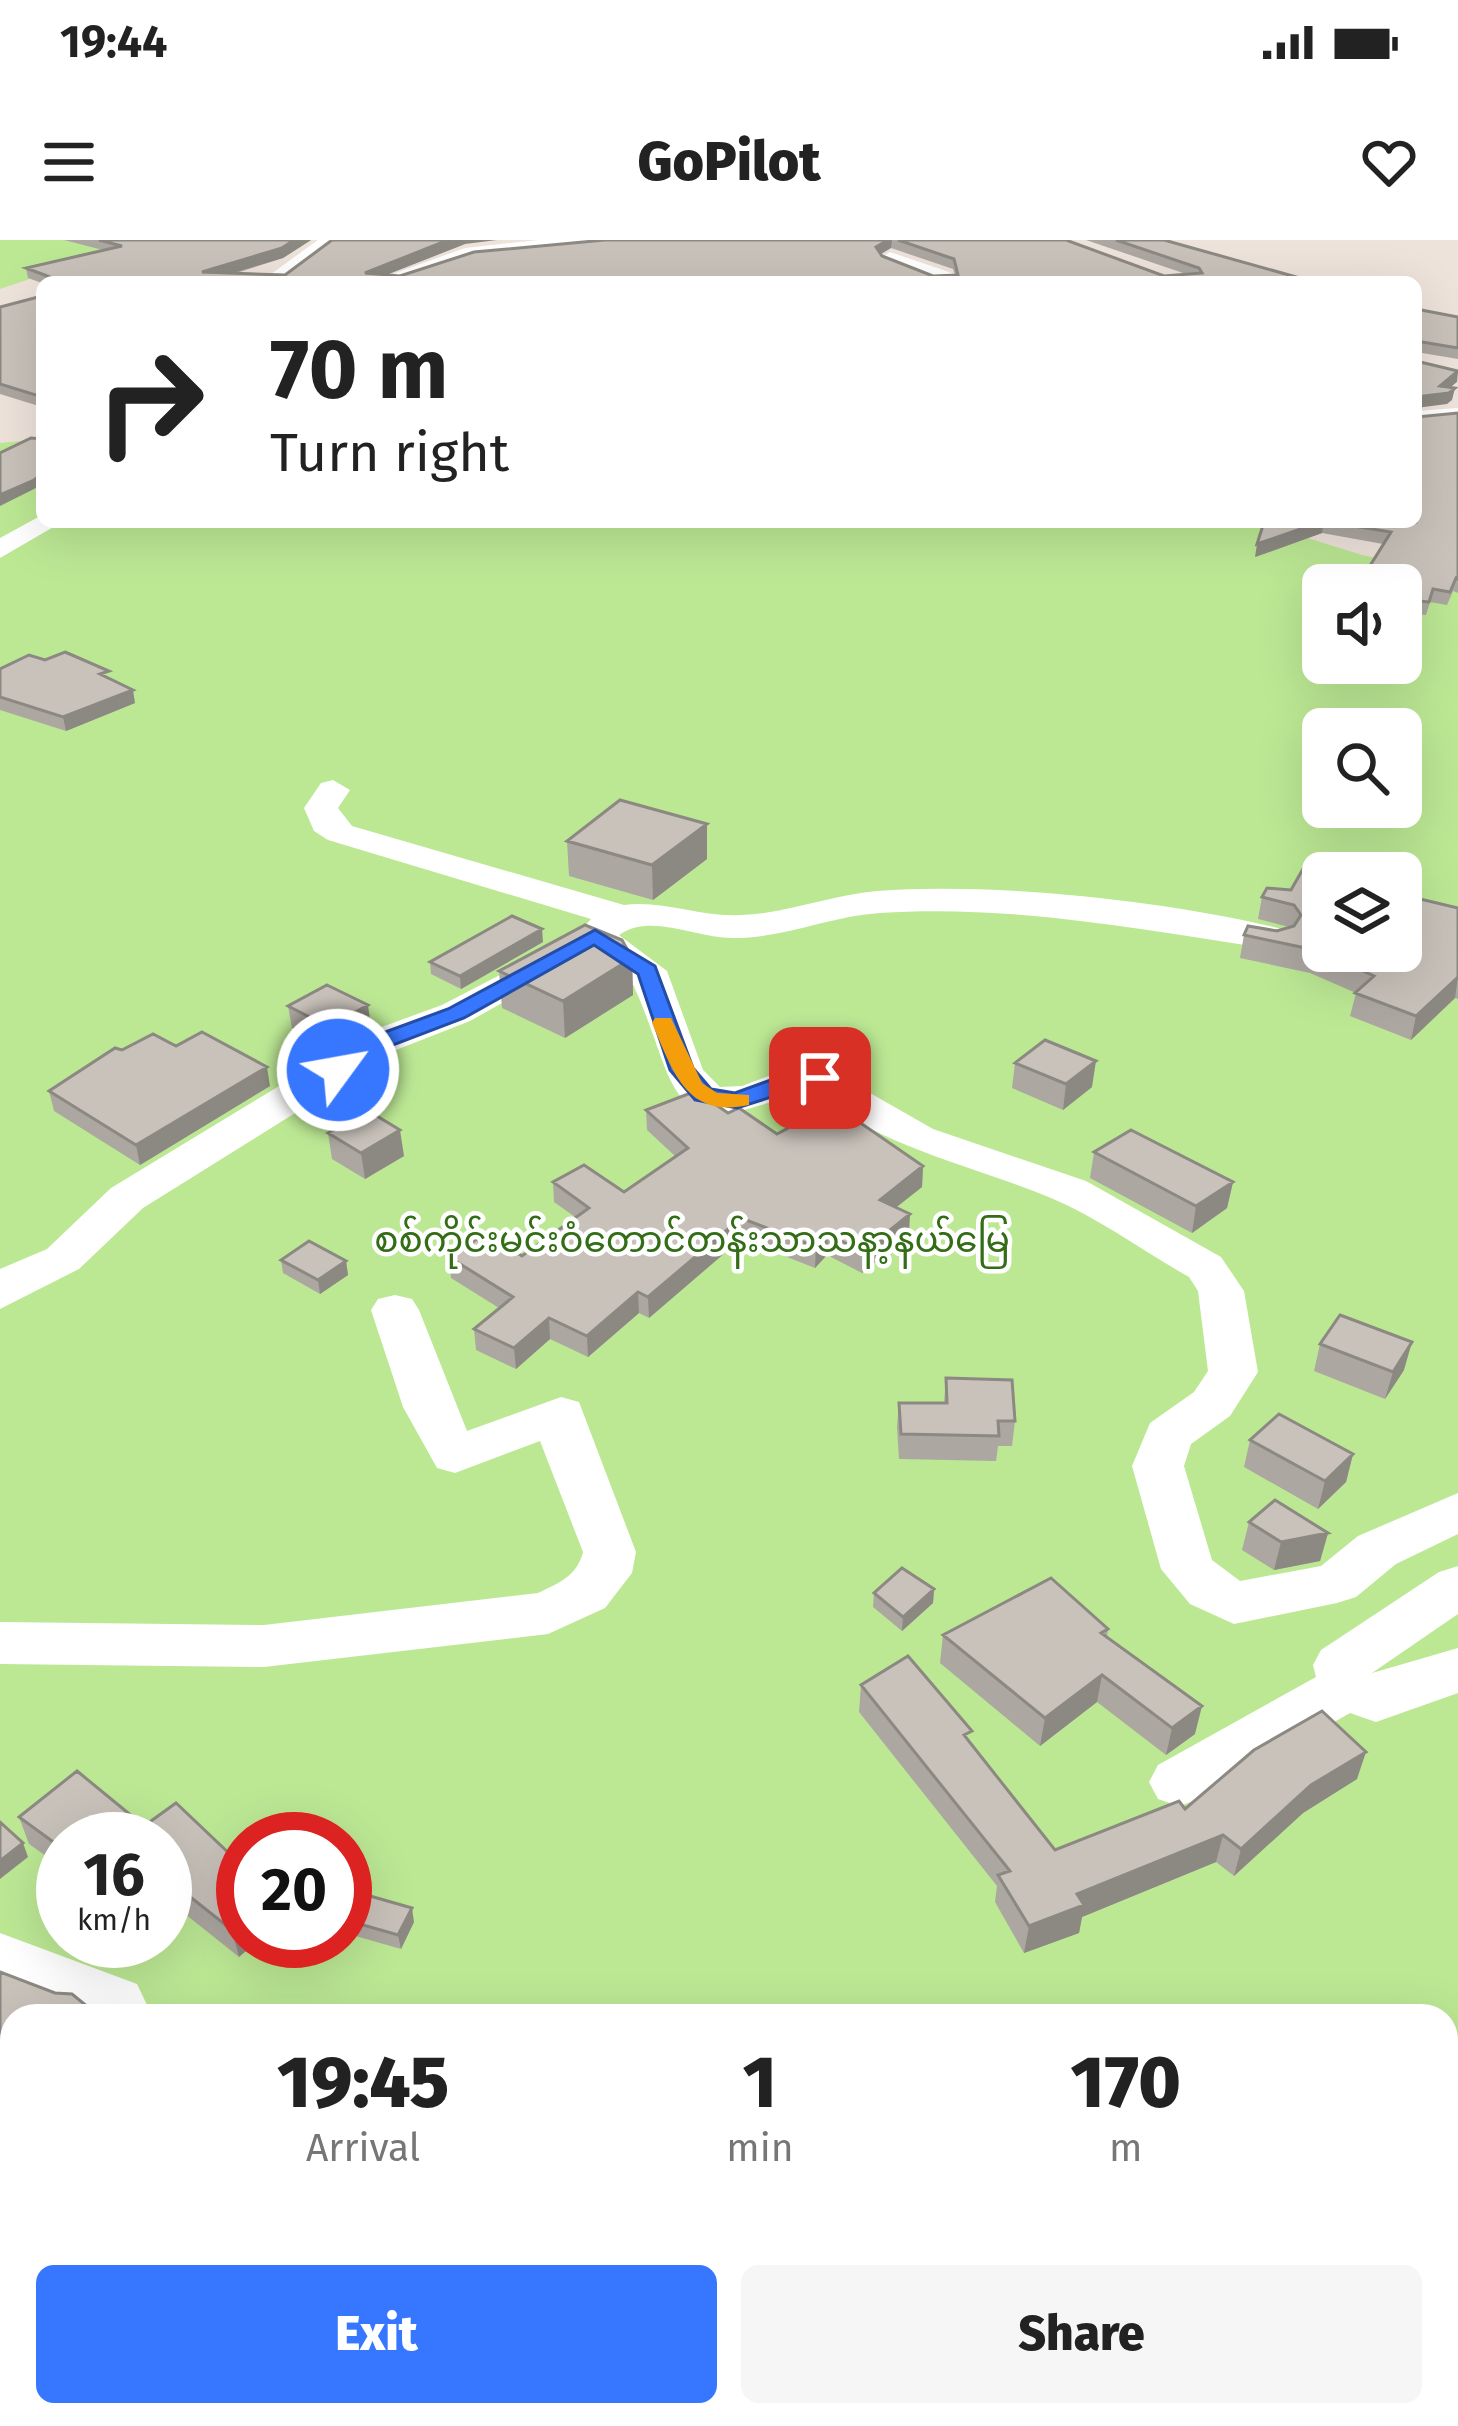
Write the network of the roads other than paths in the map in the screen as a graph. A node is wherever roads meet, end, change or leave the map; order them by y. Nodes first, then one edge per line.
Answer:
1 (332, 240) edge
2 (604, 240) edge
3 (506, 244) edge
4 (890, 258) edge
5 (248, 273) edge
6 (279, 275) edge
7 (397, 276) edge
8 (942, 276) edge
9 (1456, 413) edge
10 (1422, 417) edge
11 (38, 528) edge
12 (0, 550) edge
13 (333, 790) dead end
14 (609, 926) junction
15 (1273, 938) edge
16 (0, 1294) edge
17 (394, 1310) dead end
18 (1458, 1512) edge
19 (1458, 1586) edge
20 (0, 1642) edge
21 (1458, 1670) edge
22 (1347, 1687) junction
23 (1179, 1782) dead end
24 (0, 1961) edge
25 (111, 2004) edge

1 - 6 street
2 - 3 street
3 - 7 street
4 - 8 street
5 - 6 street
9 - 10 street
11 - 12 street
13 - 14 street
14 - 15 street
14 - 16 street
14 - 18 street
17 - 20 street
19 - 22 street
21 - 22 street
22 - 23 street
24 - 25 street

